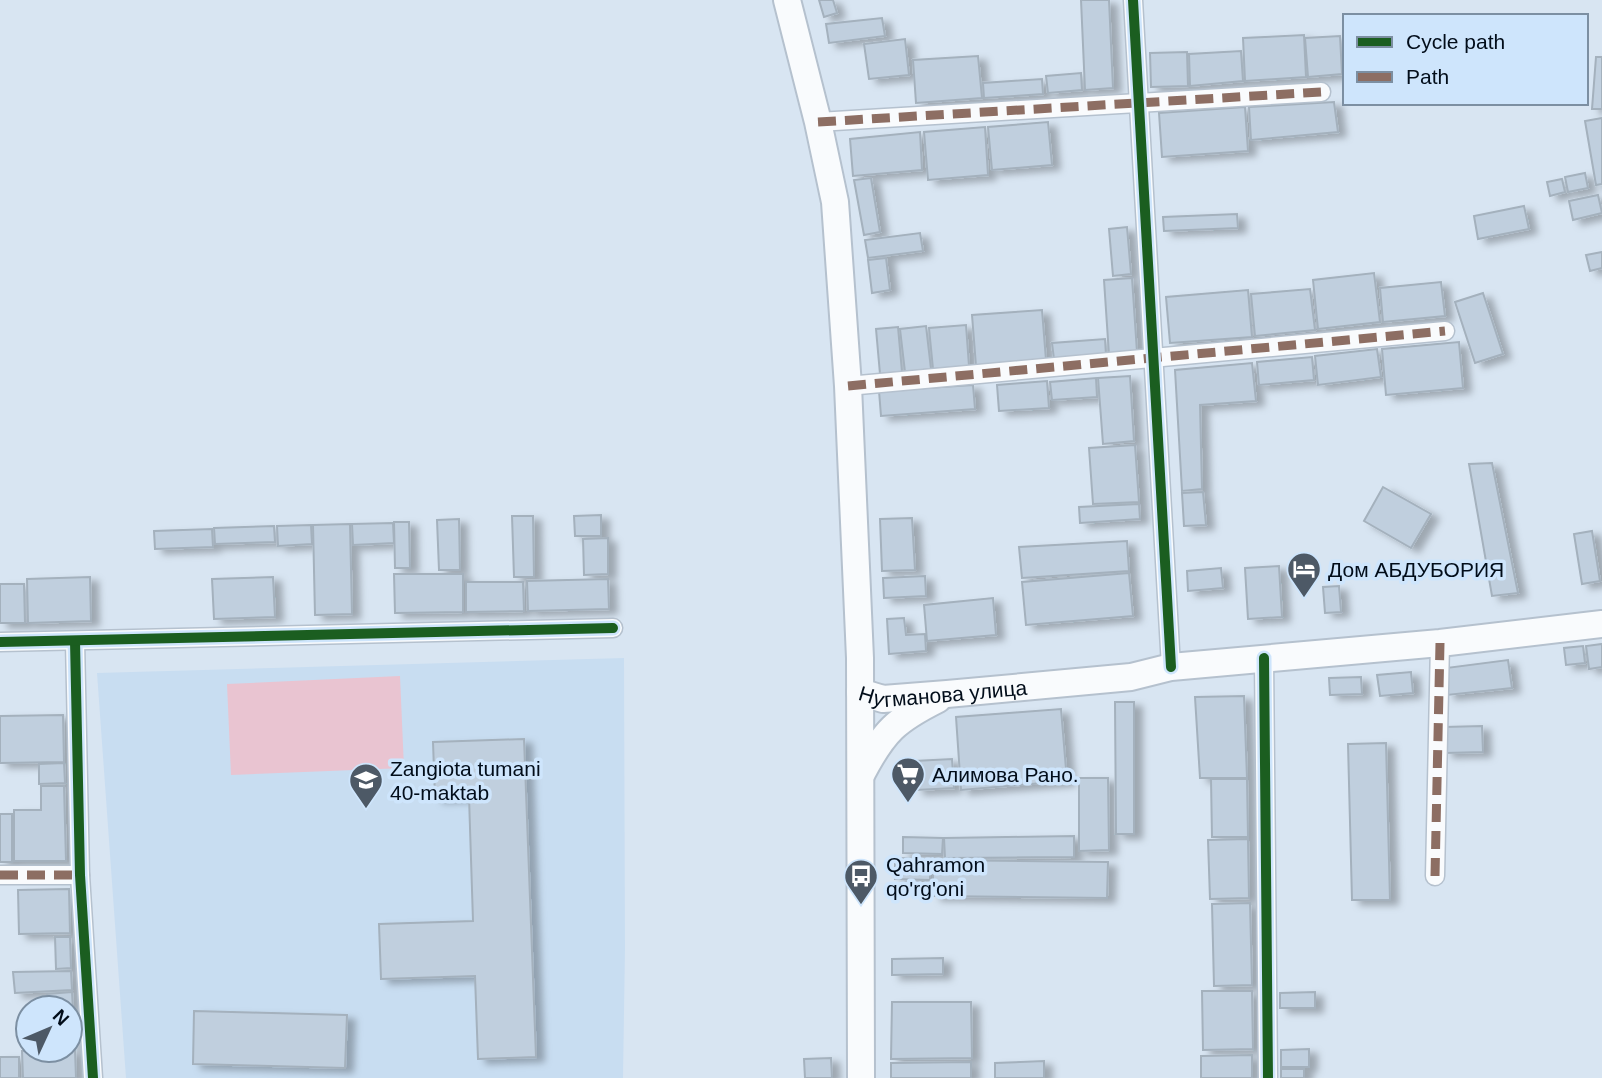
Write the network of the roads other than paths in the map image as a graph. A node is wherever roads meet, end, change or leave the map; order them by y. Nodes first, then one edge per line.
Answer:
1 (787, 0) edge
2 (1133, 0) edge
3 (1321, 92) dead end
4 (1138, 104) junction
5 (818, 122) junction
6 (1445, 331) dead end
7 (1153, 359) junction
8 (848, 386) junction
9 (1602, 624) edge
10 (613, 628) dead end
11 (75, 641) junction
12 (0, 642) edge
13 (1440, 643) junction
14 (1264, 658) junction
15 (1171, 667) junction
16 (860, 692) junction
17 (947, 694) junction
18 (862, 774) junction
19 (80, 875) junction
20 (0, 876) edge
21 (1435, 876) dead end
22 (93, 1078) edge
23 (861, 1078) edge
24 (1268, 1078) edge

1 - 5 main road
2 - 4 street
3 - 4 street
4 - 5 street
4 - 7 street
5 - 8 main road
6 - 7 street
7 - 8 street
7 - 15 street
8 - 16 main road
9 - 13 main road, Нугманова улица
10 - 11 street
11 - 12 street
11 - 19 street
13 - 14 main road, Нугманова улица
13 - 21 street
14 - 15 main road, Нугманова улица
14 - 24 street
15 - 16 main road, Нугманова улица
15 - 17 main road, Нугманова улица
16 - 17 main road, Нугманова улица
16 - 18 main road
17 - 18 main road
18 - 23 main road
19 - 20 street
19 - 22 street

